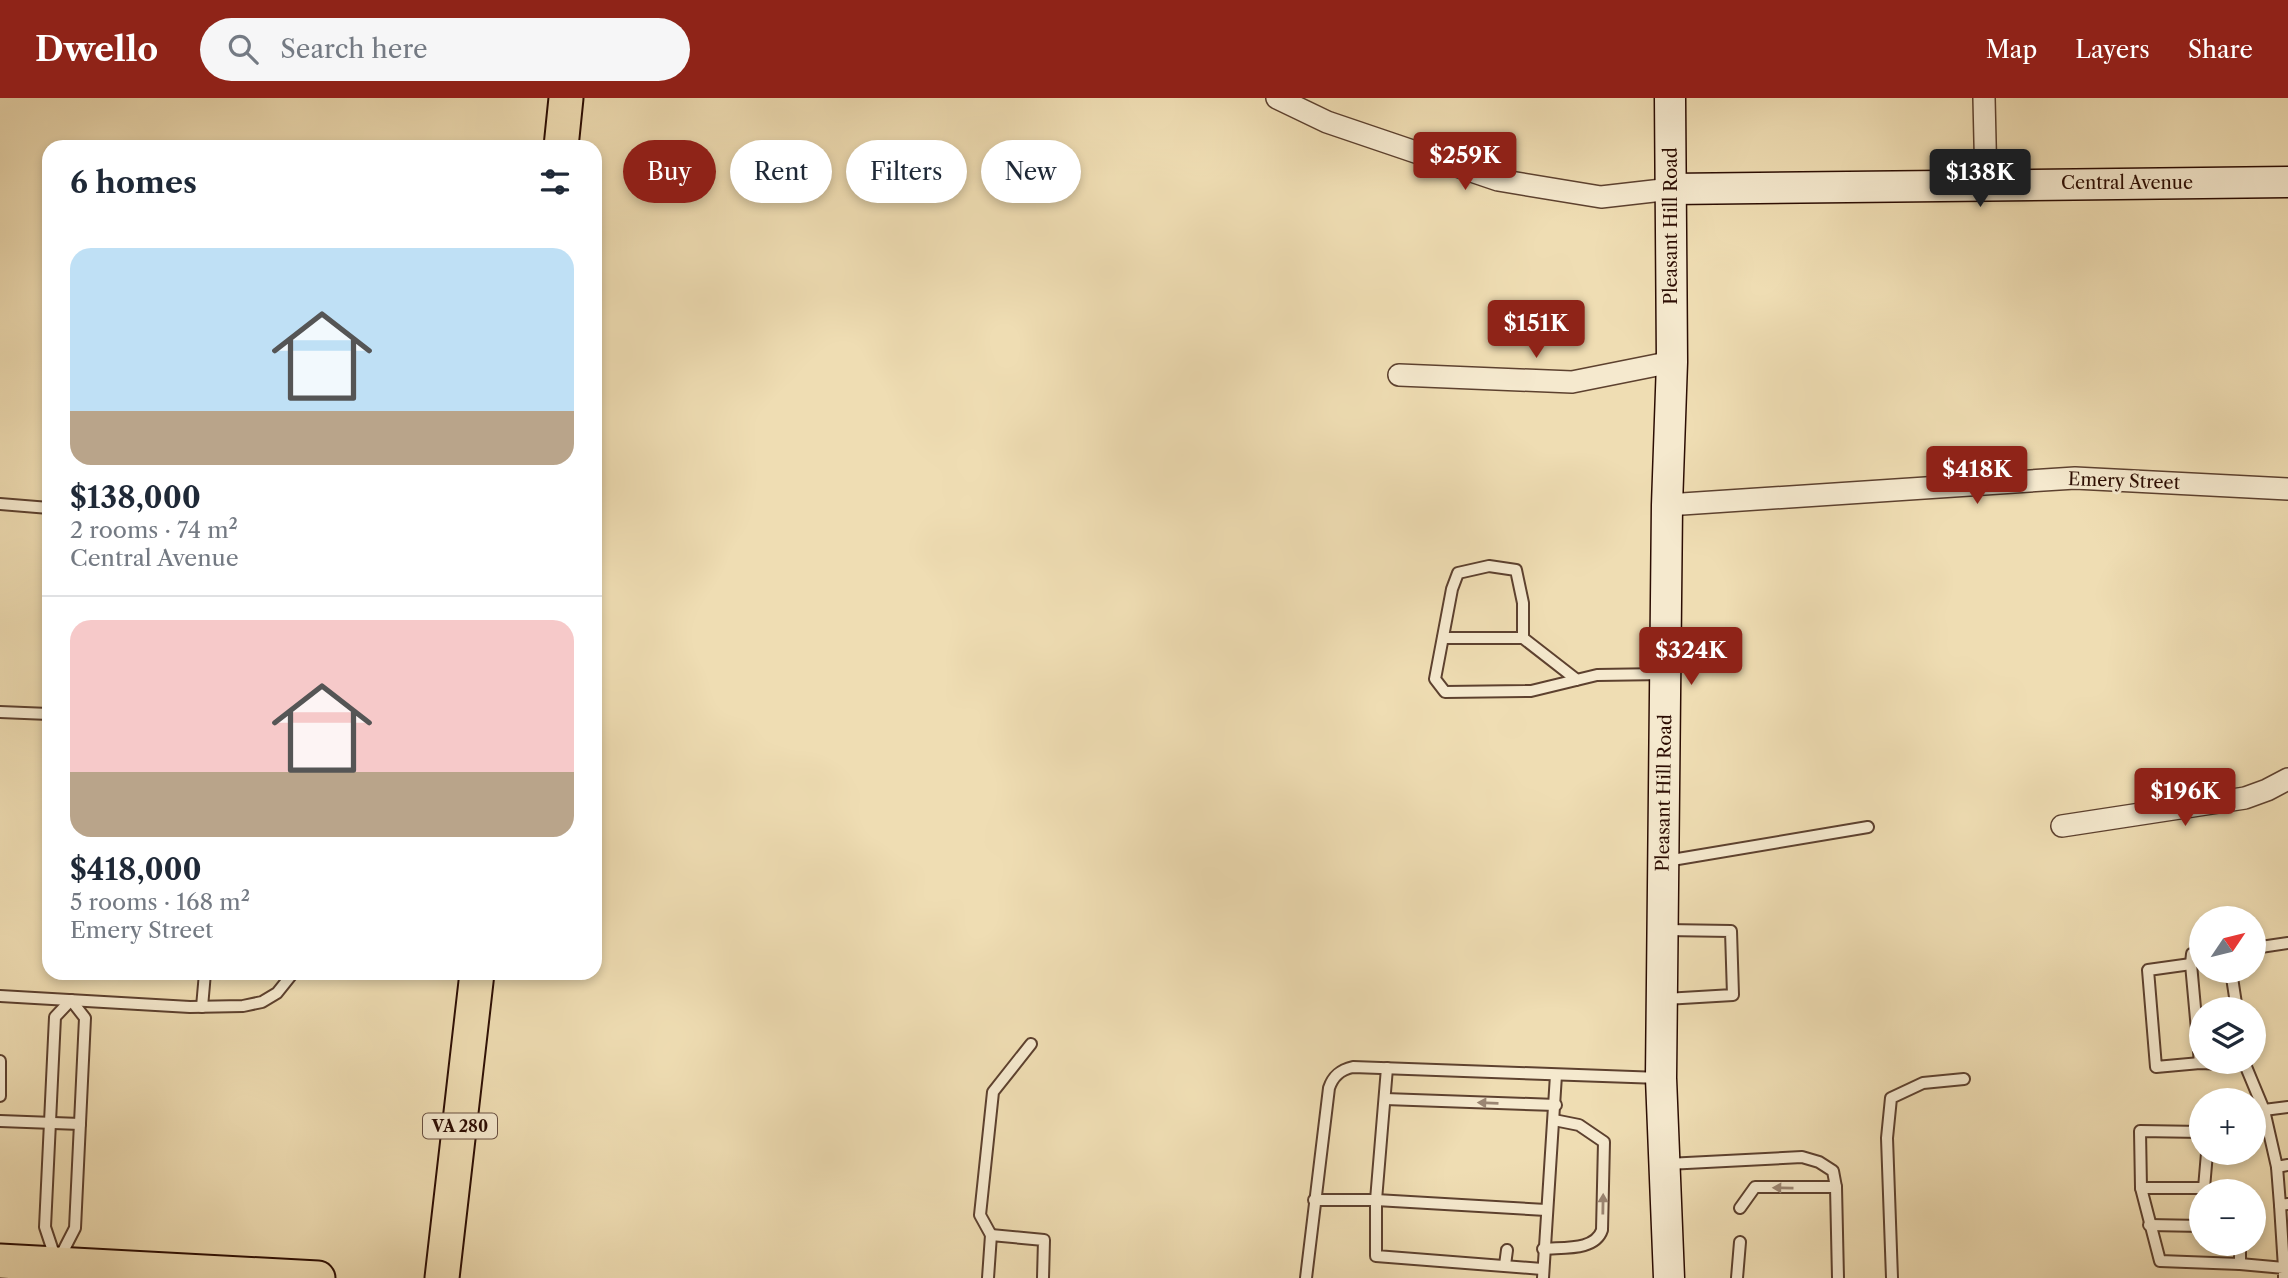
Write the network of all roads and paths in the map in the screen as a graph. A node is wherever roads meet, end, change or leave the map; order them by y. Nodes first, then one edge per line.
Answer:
1 (566, 98) edge
2 (1277, 98) edge
3 (1670, 98) edge
4 (1984, 98) edge
5 (562, 140) edge
6 (2288, 181) edge
7 (1986, 184) junction
8 (1671, 189) junction
9 (1672, 362) junction
10 (1399, 375) dead end
11 (2288, 489) edge
12 (0, 504) edge
13 (1667, 505) junction
14 (42, 507) edge
15 (1443, 638) junction
16 (1523, 638) junction
17 (1665, 674) junction
18 (1577, 680) junction
19 (0, 712) edge
20 (42, 714) edge
21 (2288, 779) edge
22 (2063, 826) dead end
23 (1868, 827) dead end
24 (1663, 861) junction
25 (1663, 930) junction
26 (2288, 943) edge
27 (2266, 946) edge
28 (2189, 964) edge
29 (204, 980) edge
30 (288, 980) edge
31 (476, 980) edge
32 (0, 996) edge
33 (1662, 999) junction
34 (71, 1000) junction
35 (202, 1007) junction
36 (1031, 1044) dead end
37 (0, 1061) edge
38 (2189, 1064) edge
39 (1387, 1068) junction
40 (1556, 1075) junction
41 (1661, 1079) junction
42 (1964, 1079) dead end
43 (0, 1083) edge
44 (0, 1096) edge
45 (1385, 1099) junction
46 (1556, 1105) junction
47 (2288, 1107) edge
48 (2266, 1110) edge
49 (2266, 1119) edge
50 (1555, 1120) junction
51 (0, 1121) edge
52 (50, 1122) junction
53 (80, 1124) junction
54 (2189, 1132) edge
55 (1665, 1164) junction
56 (2206, 1165) edge
57 (2282, 1166) edge
58 (1836, 1187) junction
59 (2141, 1188) junction
60 (1314, 1200) junction
61 (1376, 1200) junction
62 (1419, 1203) junction
63 (2284, 1204) edge
64 (1447, 1205) junction
65 (1740, 1208) dead end
66 (1546, 1210) junction
67 (1419, 1216) dead end
68 (1446, 1217) dead end
69 (2149, 1225) junction
70 (2189, 1226) edge
71 (991, 1235) junction
72 (1740, 1242) dead end
73 (1417, 1246) dead end
74 (1442, 1247) dead end
75 (1462, 1248) dead end
76 (1484, 1249) dead end
77 (1543, 1249) junction
78 (1507, 1250) dead end
79 (2240, 1256) edge
80 (1416, 1259) junction
81 (0, 1261) edge
82 (1441, 1261) junction
83 (1461, 1262) junction
84 (57, 1263) junction
85 (1482, 1263) junction
86 (2240, 1264) junction
87 (1505, 1265) junction
88 (2285, 1272) edge
89 (1542, 1274) edge
90 (317, 1278) edge
91 (442, 1278) edge
92 (988, 1278) edge
93 (1042, 1278) edge
94 (1306, 1278) edge
95 (1669, 1278) edge
96 (1737, 1278) edge
97 (1839, 1278) edge
98 (1892, 1278) edge

1 - 5 main road
2 - 8 street
3 - 8 street, Pleasant Hill Road
4 - 7 street
6 - 7 street, Central Avenue
7 - 8 street, Central Avenue
8 - 9 street, Pleasant Hill Road
9 - 10 street
9 - 13 street, Pleasant Hill Road
11 - 13 street, Emery Street
12 - 14 lane
13 - 17 street, Pleasant Hill Road
15 - 16 lane
15 - 16 lane
15 - 18 lane
16 - 18 lane
17 - 18 lane
17 - 24 street, Pleasant Hill Road
19 - 20 lane
21 - 22 street
23 - 24 lane
24 - 25 street, Pleasant Hill Road
25 - 33 street, Pleasant Hill Road
25 - 33 lane
26 - 27 lane
28 - 38 lane
29 - 35 lane
30 - 35 lane
31 - 91 main road, VA 280
32 - 34 lane
33 - 41 street, Pleasant Hill Road
34 - 35 lane
34 - 52 lane
34 - 53 lane
36 - 71 lane
37 - 43 lane
39 - 40 lane
39 - 45 lane
39 - 60 lane
40 - 41 lane
40 - 46 lane
41 - 55 street, Pleasant Hill Road
42 - 98 lane
43 - 44 lane
46 -> 45 lane
45 - 61 lane
46 - 50 lane
47 - 48 lane
49 - 57 lane
50 - 66 lane
77 -> 50 lane
51 - 52 lane
52 - 53 lane
52 - 84 lane
53 - 84 lane
54 - 59 lane
55 - 58 lane
55 - 95 street, Pleasant Hill Road
56 - 59 lane
57 - 63 lane
58 -> 65 lane
58 - 97 lane
59 - 69 lane
60 - 61 lane
60 - 94 lane
61 - 62 lane
61 - 80 lane
62 - 64 lane
62 - 67 lane
63 - 88 lane
64 - 66 lane
64 - 68 lane
66 - 77 lane
69 - 70 lane
69 - 86 lane
71 - 92 lane
71 - 93 lane
72 - 96 lane
73 - 80 lane
74 - 82 lane
75 - 83 lane
76 - 85 lane
77 - 89 lane
78 - 87 lane
79 - 86 lane
80 - 82 lane
81 - 84 main road
82 - 83 lane
83 - 85 lane
84 - 90 main road
85 - 87 lane
86 - 88 lane
87 - 89 lane

